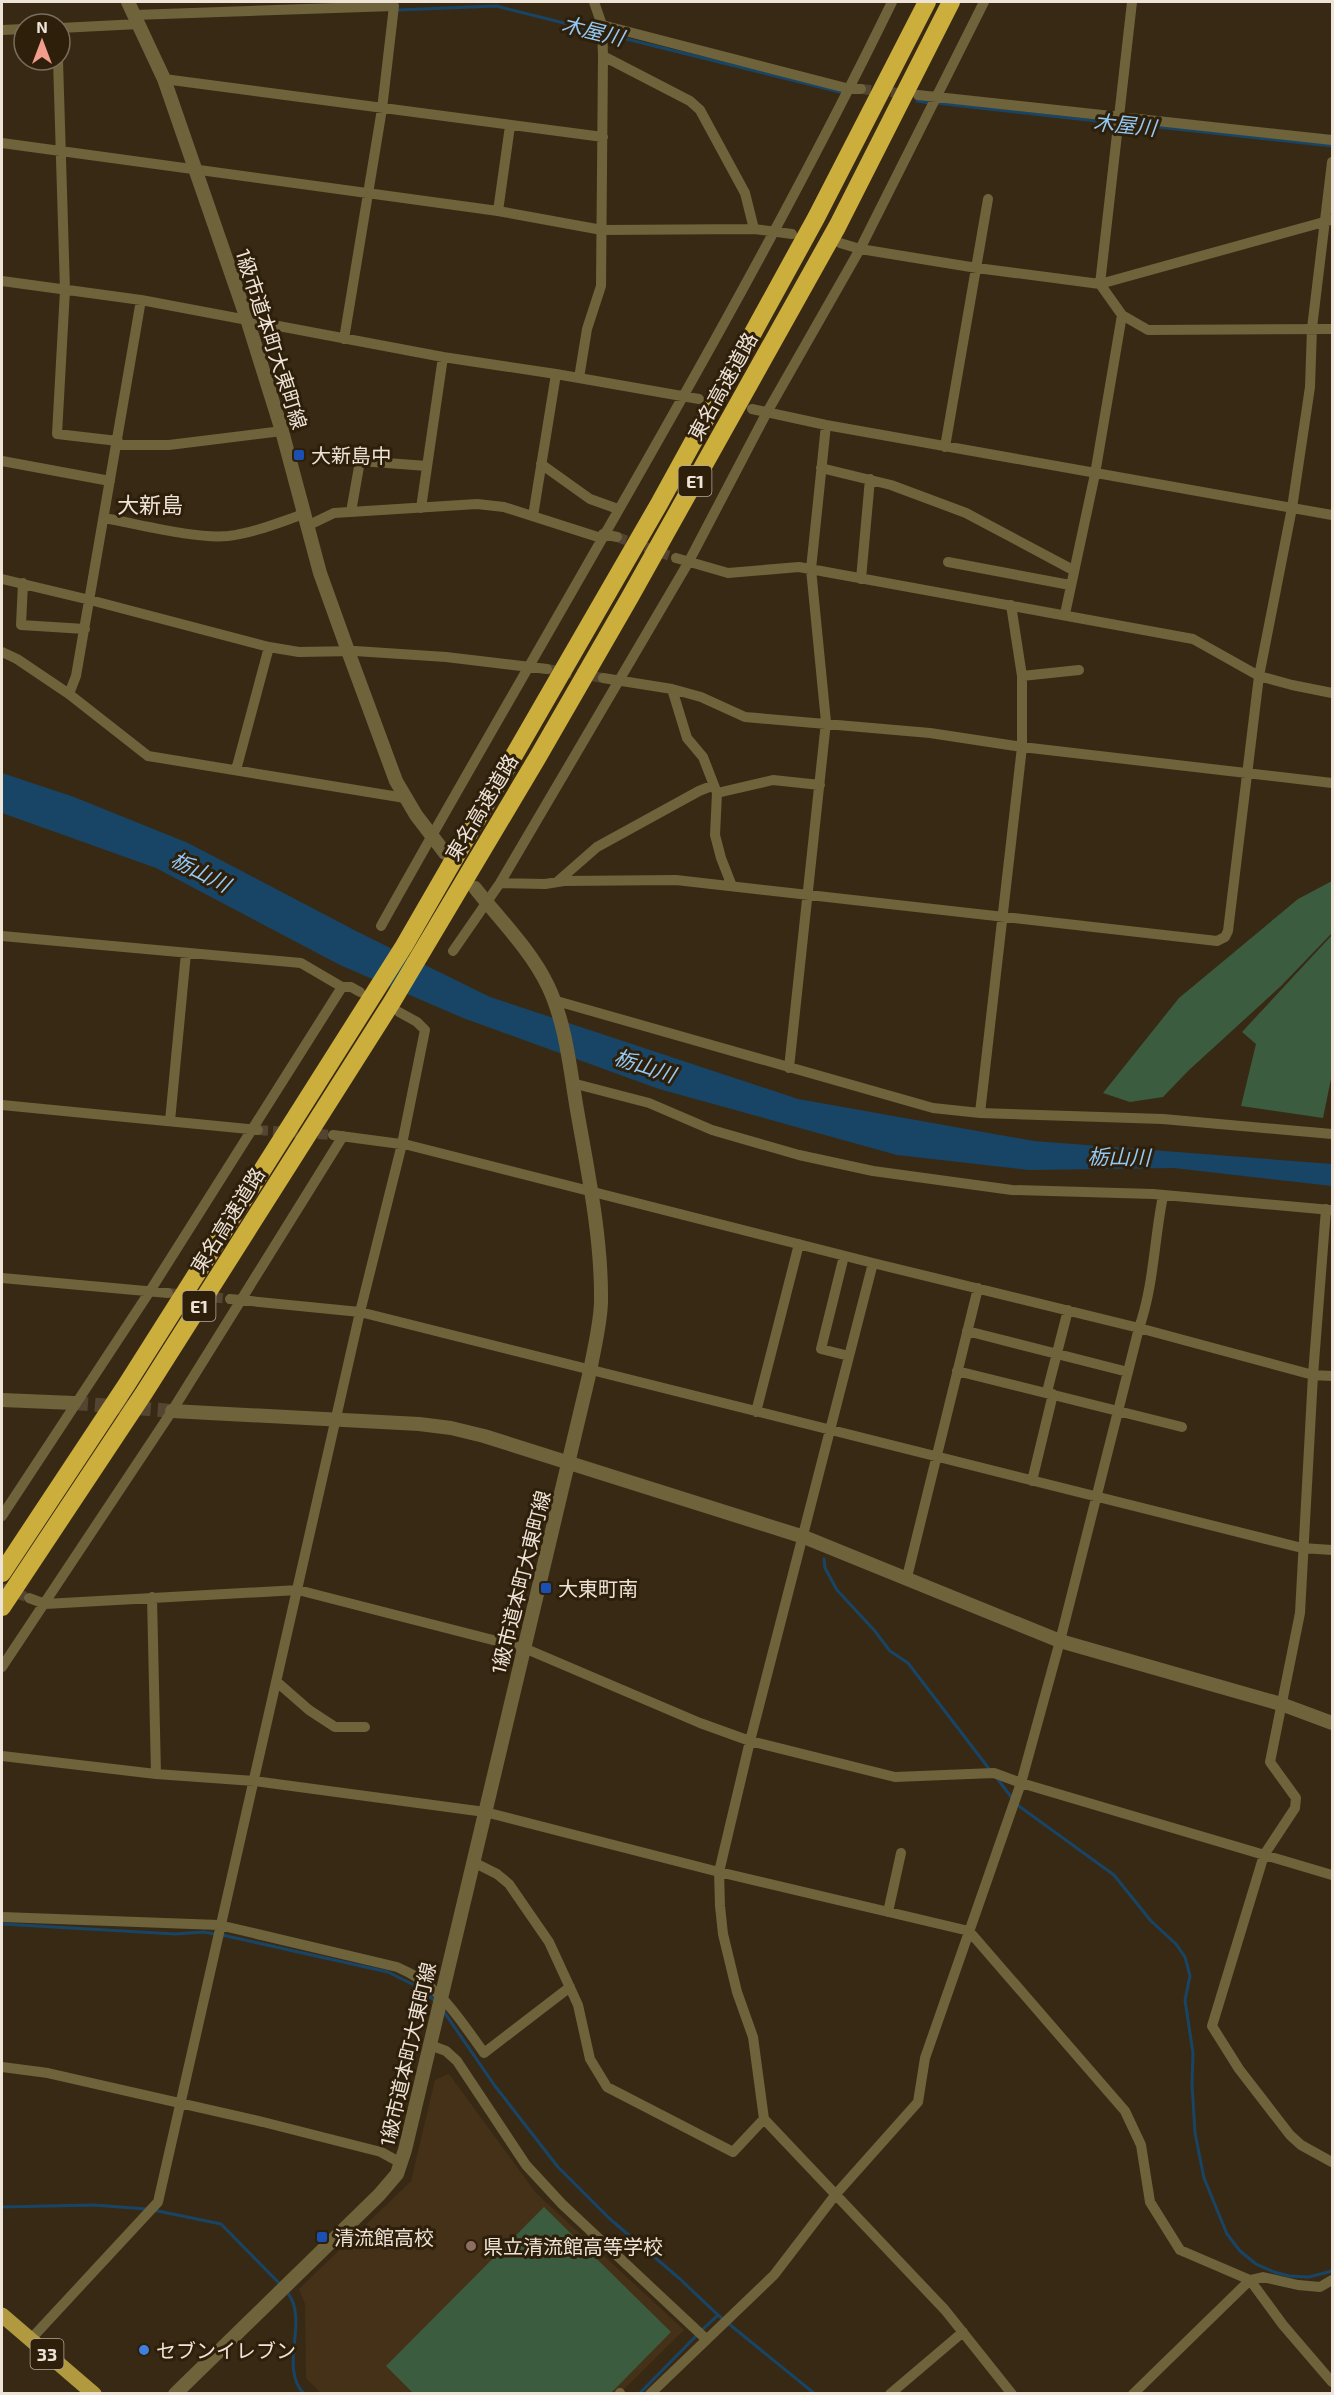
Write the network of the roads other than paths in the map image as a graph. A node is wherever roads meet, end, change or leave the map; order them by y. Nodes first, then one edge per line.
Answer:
1 (128, 2) edge
2 (594, 2) edge
3 (892, 2) edge
4 (927, 2) edge
5 (951, 2) edge
6 (984, 2) edge
7 (1132, 2) edge
8 (136, 20) junction
9 (72, 27) edge
10 (602, 30) junction
11 (603, 56) junction
12 (58, 72) edge
13 (164, 79) junction
14 (851, 91) junction
15 (918, 95) tunnel mouth
16 (935, 99) junction
17 (382, 109) junction
18 (1120, 120) junction
19 (510, 126) junction
20 (603, 137) junction
21 (1332, 140) edge
22 (2, 143) edge
23 (61, 150) junction
24 (1332, 162) edge
25 (196, 169) junction
26 (368, 193) junction
27 (988, 199) dead end
28 (498, 211) junction
29 (1329, 221) edge
30 (602, 230) junction
31 (754, 230) junction
32 (776, 231) junction
33 (792, 234) dead end
34 (840, 243) dead end
35 (860, 249) junction
36 (1327, 256) edge
37 (977, 268) junction
38 (2, 281) edge
39 (1100, 284) junction
40 (65, 290) junction
41 (141, 300) junction
42 (1122, 315) junction
43 (247, 319) junction
44 (1312, 328) junction
45 (1332, 329) edge
46 (344, 339) junction
47 (444, 357) junction
48 (556, 374) junction
49 (579, 378) junction
50 (685, 397) junction
51 (699, 399) dead end
52 (752, 409) dead end
53 (766, 414) junction
54 (826, 425) junction
55 (282, 430) junction
56 (117, 443) junction
57 (945, 447) junction
58 (2, 461) edge
59 (541, 464) junction
60 (427, 466) junction
61 (821, 468) junction
62 (1095, 474) junction
63 (870, 479) junction
64 (110, 481) junction
65 (421, 508) junction
66 (1292, 508) junction
67 (618, 509) junction
68 (351, 512) junction
69 (1332, 515) edge
70 (533, 516) junction
71 (104, 518) junction
72 (306, 520) junction
73 (602, 536) junction
74 (616, 537) tunnel mouth
75 (676, 558) tunnel mouth
76 (948, 562) dead end
77 (688, 563) junction
78 (811, 569) junction
79 (1073, 570) junction
80 (2, 579) edge
81 (861, 579) junction
82 (23, 583) junction
83 (1070, 585) junction
84 (90, 600) junction
85 (1011, 605) junction
86 (1065, 614) junction
87 (85, 629) junction
88 (269, 647) junction
89 (348, 651) junction
90 (2, 652) edge
91 (528, 667) junction
92 (547, 669) tunnel mouth
93 (1079, 670) dead end
94 (1022, 676) junction
95 (1259, 676) junction
96 (603, 678) tunnel mouth
97 (618, 680) junction
98 (672, 689) junction
99 (1332, 693) edge
100 (69, 694) junction
101 (826, 722) junction
102 (1022, 747) junction
103 (236, 770) junction
104 (1248, 773) junction
105 (1332, 783) edge
106 (820, 785) junction
107 (716, 789) junction
108 (405, 798) junction
109 (431, 836) junction
110 (445, 853) dead end
111 (557, 882) junction
112 (500, 883) junction
113 (732, 886) junction
114 (475, 888) dead end
115 (808, 894) junction
116 (486, 902) junction
117 (1001, 916) junction
118 (381, 926) dead end
119 (2, 936) edge
120 (413, 949) junction
121 (453, 951) dead end
122 (186, 953) junction
123 (342, 987) junction
124 (368, 992) junction
125 (555, 1003) junction
126 (395, 1007) junction
127 (789, 1068) junction
128 (572, 1081) junction
129 (2, 1105) edge
130 (980, 1113) junction
131 (170, 1121) junction
132 (255, 1129) junction
133 (1332, 1134) edge
134 (402, 1144) junction
135 (589, 1190) junction
136 (1163, 1196) junction
137 (1329, 1210) edge
138 (799, 1244) junction
139 (844, 1256) junction
140 (873, 1263) junction
141 (2, 1278) edge
142 (978, 1288) junction
143 (150, 1291) junction
144 (168, 1293) tunnel mouth
145 (230, 1299) tunnel mouth
146 (242, 1300) junction
147 (1068, 1310) junction
148 (360, 1312) junction
149 (1139, 1328) junction
150 (967, 1331) junction
151 (1057, 1354) junction
152 (849, 1356) junction
153 (590, 1371) junction
154 (957, 1371) junction
155 (1128, 1372) junction
156 (1313, 1375) junction
157 (1332, 1376) edge
158 (1050, 1393) junction
159 (2, 1400) edge
160 (74, 1403) junction
161 (1119, 1410) junction
162 (172, 1411) junction
163 (756, 1412) junction
164 (337, 1419) junction
165 (1182, 1427) dead end
166 (830, 1430) junction
167 (935, 1457) junction
168 (569, 1462) junction
169 (1032, 1481) junction
170 (1097, 1496) junction
171 (2, 1516) edge
172 (804, 1537) junction
173 (1302, 1548) junction
174 (1332, 1550) edge
175 (2, 1572) edge
176 (908, 1578) junction
177 (298, 1590) junction
178 (152, 1597) junction
179 (29, 1598) tunnel mouth
180 (45, 1604) junction
181 (2, 1607) edge
182 (1060, 1641) junction
183 (524, 1648) junction
184 (2, 1667) edge
185 (277, 1682) junction
186 (1281, 1704) junction
187 (1332, 1723) edge
188 (365, 1727) dead end
189 (750, 1741) junction
190 (2, 1756) edge
191 (156, 1773) junction
192 (254, 1781) junction
193 (1021, 1783) junction
194 (485, 1812) junction
195 (901, 1853) dead end
196 (1263, 1854) junction
197 (473, 1862) junction
198 (719, 1872) junction
199 (1332, 1875) edge
200 (888, 1912) junction
201 (2, 1917) edge
202 (219, 1925) junction
203 (969, 1931) junction
204 (570, 1987) junction
205 (441, 1996) junction
206 (430, 2045) junction
207 (2, 2067) edge
208 (180, 2103) junction
209 (764, 2119) junction
210 (401, 2162) junction
211 (1332, 2162) edge
212 (836, 2194) junction
213 (1250, 2280) junction
214 (1332, 2280) edge
215 (2, 2314) edge
216 (963, 2332) junction
217 (704, 2337) junction
218 (30, 2340) junction
219 (1332, 2382) edge
220 (94, 2394) edge
221 (176, 2394) edge
222 (651, 2394) edge
223 (890, 2394) edge
224 (1012, 2394) edge
225 (1133, 2394) edge

1 - 8 street, 1級市道本町大東町線
2 - 10 street
3 - 14 street
4 - 120 highway, 東名高速道路 / E1
5 - 120 highway, 東名高速道路 / E1
6 - 16 street
7 - 18 street
8 - 9 street
8 - 13 street, 1級市道本町大東町線
8 - 17 street
10 - 11 street
10 - 14 street
11 - 20 street
11 - 31 street
12 - 23 street
13 - 17 street
13 - 25 street, 1級市道本町大東町線
14 - 32 street
15 - 16 street
16 - 18 street
16 - 35 street
17 - 19 street
17 - 26 street
18 - 21 street
18 - 39 street
19 - 20 street
19 - 28 street
20 - 30 street
22 - 23 street
23 - 25 street
23 - 40 street
24 - 29 street
25 - 26 street
25 - 43 street, 1級市道本町大東町線
26 - 28 street
26 - 46 street
27 - 37 street
28 - 30 street
29 - 36 street
29 - 39 street
30 - 31 street
30 - 49 street
31 - 32 street
32 - 33 street
32 - 50 street
34 - 35 street
35 - 37 street
35 - 53 street
36 - 44 street
37 - 39 street
37 - 57 street
38 - 40 street
39 - 42 street
40 - 41 street
40 - 56 street
41 - 43 street
41 - 56 street
42 - 44 street
42 - 62 street
43 - 46 street
43 - 55 street, 1級市道本町大東町線
44 - 45 street
44 - 66 street
46 - 47 street
47 - 48 street
47 - 60 street
48 - 49 street
48 - 59 street
49 - 50 street
50 - 51 street
50 - 67 street
52 - 53 street
53 - 54 street
53 - 77 street
54 - 57 street
54 - 61 street
55 - 56 street
55 - 72 street, 1級市道本町大東町線
56 - 64 street
57 - 62 street
58 - 64 street
59 - 67 street
59 - 70 street
60 - 65 street
60 - 68 street
61 - 63 street
61 - 78 street
62 - 66 street
62 - 79 street
63 - 79 street
63 - 81 street
64 - 71 street
65 - 68 street
65 - 70 street
66 - 69 street
66 - 95 street
67 - 73 street
68 - 72 street
70 - 73 street
71 - 72 street
71 - 84 street
72 - 89 street, 1級市道本町大東町線
73 - 74 street
73 - 91 street
75 - 77 street
76 - 83 street
77 - 78 street
77 - 97 street
78 - 81 street
78 - 101 street
79 - 83 street
80 - 82 street
81 - 85 street
82 - 84 street
82 - 87 street
83 - 86 street
84 - 87 street
84 - 88 street
85 - 86 street
85 - 94 street
86 - 95 street
87 - 100 street
88 - 89 street
88 - 103 street
89 - 91 street
89 - 108 street, 1級市道本町大東町線
90 - 100 street
91 - 92 street
91 - 109 street
93 - 94 street
94 - 102 street
95 - 99 street
95 - 104 street
96 - 97 street
97 - 98 street
97 - 112 street
98 - 101 street
98 - 107 street
100 - 103 street
101 - 102 street
101 - 106 street
102 - 104 street
102 - 117 street
103 - 108 street
104 - 105 street
104 - 117 street
106 - 107 street
106 - 115 street
107 - 111 street
107 - 113 street
108 - 109 street, 1級市道本町大東町線
109 - 110 street, 1級市道本町大東町線
109 - 118 street
111 - 112 street
111 - 113 street
112 - 116 street
113 - 115 street
114 - 116 street, 1級市道本町大東町線
115 - 117 street
115 - 127 street
116 - 121 street
116 - 125 street, 1級市道本町大東町線
117 - 130 street
119 - 122 street
120 - 124 highway, 東名高速道路 / E1
120 - 126 highway, 東名高速道路 / E1
122 - 123 street
122 - 131 street
123 - 124 street
123 - 132 street
124 - 175 highway, 東名高速道路 / E1
125 - 127 street
125 - 128 street, 1級市道本町大東町線
126 - 134 street
126 - 181 highway, 東名高速道路 / E1
127 - 130 street
128 - 135 street, 1級市道本町大東町線
128 - 136 street
129 - 131 street
130 - 133 street
131 - 132 street
132 - 143 street
134 - 135 street
134 - 146 street
134 - 148 street
135 - 138 street
135 - 153 street, 1級市道本町大東町線
136 - 137 street
136 - 149 street
137 - 156 street
138 - 139 street
138 - 163 street
139 - 140 street
139 - 152 street
140 - 142 street
140 - 152 street
141 - 143 street
142 - 147 street
142 - 150 street
143 - 144 street
143 - 160 street
145 - 146 street
146 - 148 street
146 - 162 street
147 - 149 street
147 - 151 street
148 - 153 street
148 - 164 street
149 - 155 street
149 - 156 street
150 - 151 street
150 - 154 street
151 - 155 street
151 - 158 street
152 - 166 street
153 - 163 street
153 - 168 street, 1級市道本町大東町線
154 - 158 street
154 - 167 street
155 - 161 street
156 - 157 street
156 - 173 street
158 - 161 street
158 - 169 street
159 - 160 street
160 - 171 street
161 - 165 street
161 - 170 street
162 - 164 street
162 - 180 street
163 - 166 street
164 - 168 street
164 - 177 street
166 - 167 street
166 - 172 street
167 - 169 street
167 - 176 street
168 - 172 street
168 - 183 street, 1級市道本町大東町線
169 - 170 street
170 - 173 street
170 - 182 street
172 - 176 street
172 - 189 street
173 - 174 street
173 - 186 street
176 - 182 street
177 - 178 street
177 - 183 street
177 - 185 street
178 - 180 street
178 - 191 street
179 - 180 street
180 - 184 street
182 - 186 street
182 - 193 street
183 - 189 street
183 - 194 street, 1級市道本町大東町線
185 - 188 street
185 - 192 street
186 - 187 street
186 - 196 street
189 - 193 street
189 - 198 street
190 - 191 street
191 - 192 street
192 - 194 street
192 - 202 street
193 - 196 street
193 - 203 street
194 - 197 street, 1級市道本町大東町線
194 - 198 street
195 - 200 street
196 - 199 street
196 - 211 street
197 - 204 street
197 - 205 street, 1級市道本町大東町線
198 - 200 street
198 - 209 street
200 - 203 street
201 - 202 street
202 - 205 street
202 - 208 street
203 - 212 street
203 - 213 street
204 - 205 street
204 - 209 street
205 - 206 street, 1級市道本町大東町線
206 - 210 street, 1級市道本町大東町線
206 - 217 street
207 - 208 street
208 - 210 street
208 - 218 street
209 - 212 street
210 - 221 street, 1級市道本町大東町線
212 - 216 street
212 - 217 street
213 - 214 street
213 - 219 street
213 - 225 street
215 - 218 main road, 33
216 - 223 street
216 - 224 street
217 - 222 street
218 - 220 main road, 33

